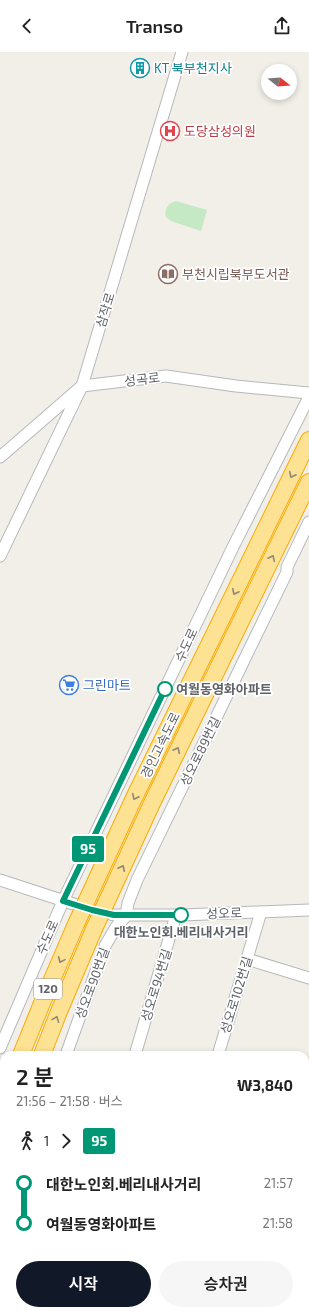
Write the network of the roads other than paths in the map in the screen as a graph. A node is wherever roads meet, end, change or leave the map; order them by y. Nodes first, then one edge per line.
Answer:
1 (182, 52) edge
2 (82, 386) junction
3 (309, 393) edge
4 (309, 397) edge
5 (309, 440) edge
6 (0, 457) edge
7 (309, 482) edge
8 (309, 522) edge
9 (0, 556) edge
10 (0, 880) edge
11 (63, 901) junction
12 (309, 910) edge
13 (261, 912) junction
14 (176, 915) junction
15 (126, 916) junction
16 (247, 959) junction
17 (309, 978) edge
18 (0, 1048) edge
19 (23, 1051) edge
20 (44, 1051) edge
21 (67, 1051) edge
22 (136, 1051) edge
23 (219, 1051) edge

1 - 2 street, 삼작로
2 - 3 street, 성곡로
2 - 6 street
2 - 9 street, 삼작로
4 - 11 street, 수도로
5 -> 19 highway, 경인고속도로 / 120, bridge
20 -> 7 highway, 경인고속도로 / 120, bridge
8 - 15 street, 성오로89번길
10 - 11 street, 성오로
11 - 15 street, 성오로
11 - 18 street, 수도로
12 - 13 street, 성오로
13 - 14 street, 성오로
13 - 16 street, 성오로102번길
14 - 15 street, 성오로
14 - 22 street, 성오로94번길
15 - 21 street, 성오로90번길
16 - 17 street
16 - 23 street, 성오로102번길

